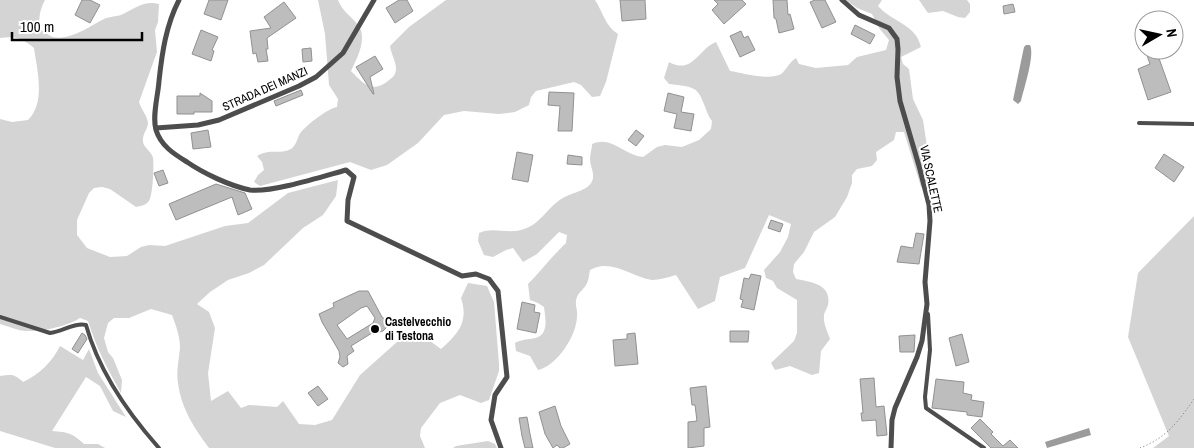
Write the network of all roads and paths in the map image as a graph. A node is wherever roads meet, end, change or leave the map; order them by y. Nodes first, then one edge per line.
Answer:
1 (179, 0) edge
2 (374, 0) edge
3 (842, 0) edge
4 (1139, 123) dead end
5 (1194, 124) edge
6 (156, 128) junction
7 (927, 304) junction
8 (0, 317) edge
9 (1194, 400) edge
10 (159, 448) edge
11 (501, 448) edge
12 (891, 448) edge
13 (984, 448) edge
14 (1140, 448) edge

1 - 6 street
2 - 6 street, STRADA DEI MANZI
3 - 7 street, VIA SCALETTE
4 - 5 lane
6 - 11 street
7 - 12 street, VIA SCALETTE
7 - 13 lane
8 - 10 lane
9 - 14 path

